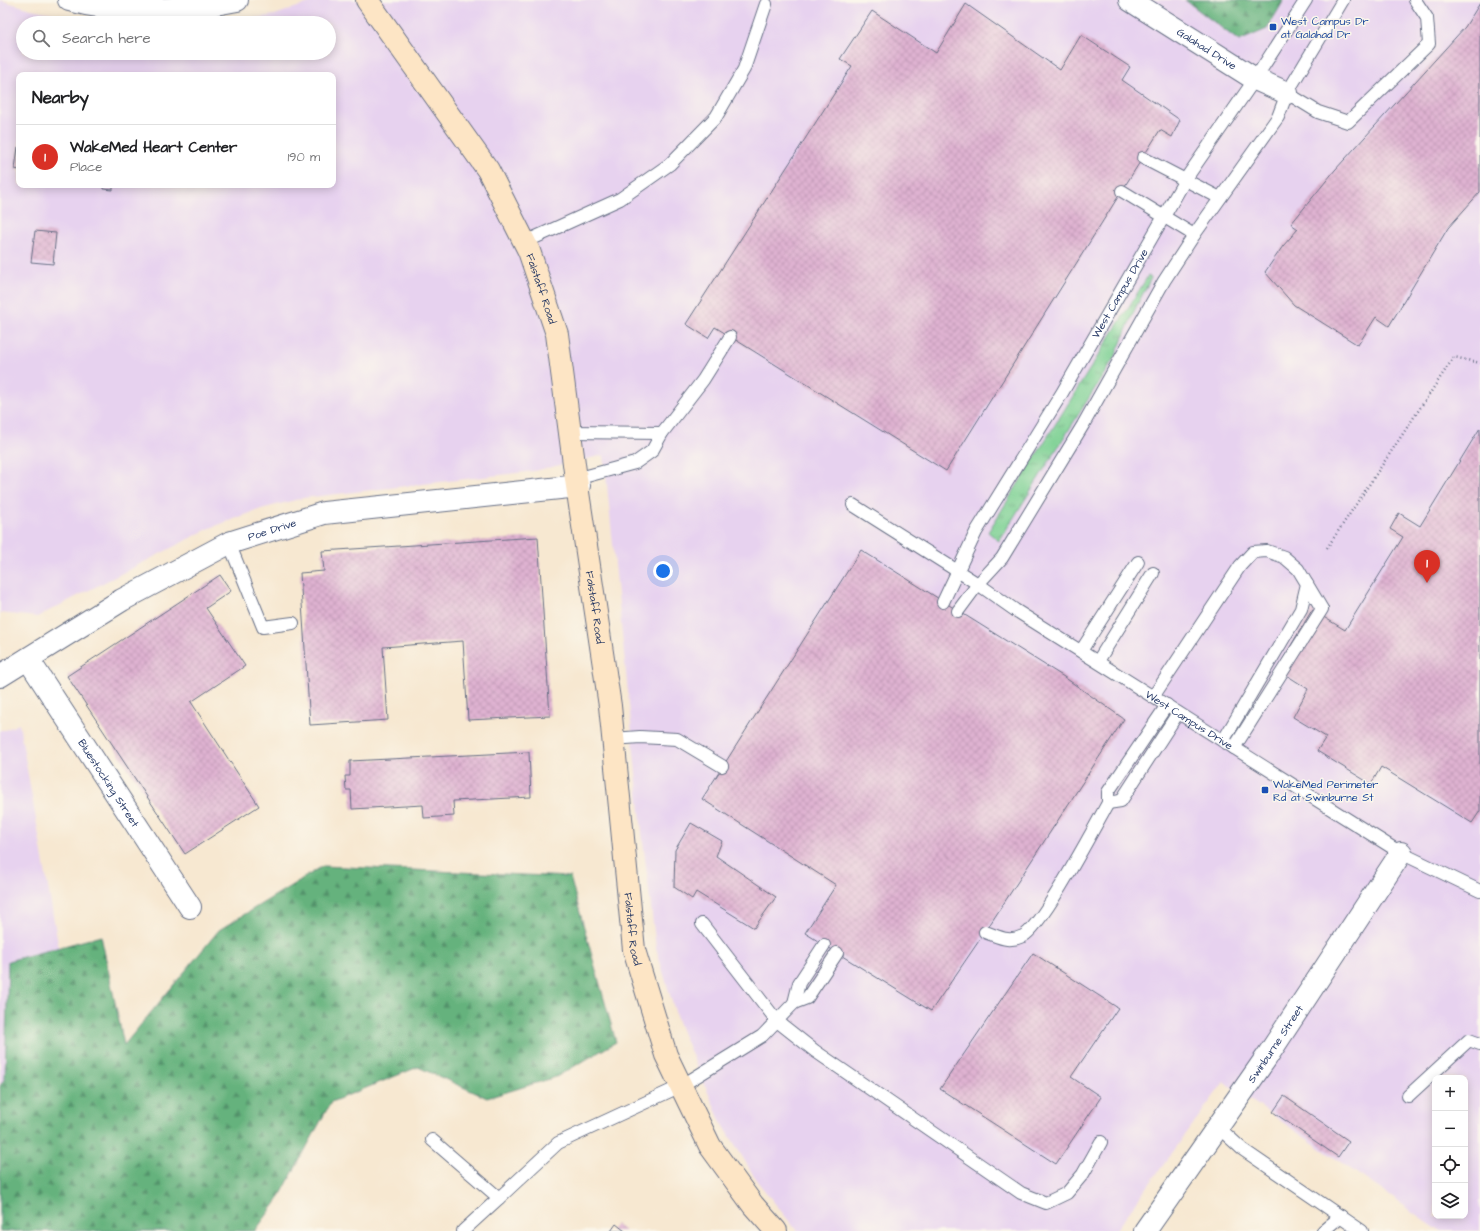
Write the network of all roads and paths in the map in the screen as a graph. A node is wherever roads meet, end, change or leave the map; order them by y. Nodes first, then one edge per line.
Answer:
1 (69, 0) edge
2 (237, 0) edge
3 (367, 0) edge
4 (1130, 0) edge
5 (1306, 0) edge
6 (1343, 0) edge
7 (1414, 0) edge
8 (766, 4) dead end
9 (1255, 79) junction
10 (1287, 93) junction
11 (1143, 158) dead end
12 (1185, 180) junction
13 (1122, 191) dead end
14 (1220, 198) junction
15 (1164, 217) junction
16 (1194, 235) junction
17 (525, 242) junction
18 (730, 336) dead end
19 (1480, 363) edge
20 (570, 432) junction
21 (662, 433) junction
22 (578, 483) junction
23 (853, 505) dead end
24 (229, 543) junction
25 (1327, 548) dead end
26 (1138, 562) dead end
27 (956, 571) junction
28 (1153, 573) dead end
29 (978, 584) junction
30 (1307, 584) junction
31 (943, 602) dead end
32 (958, 611) dead end
33 (293, 623) dead end
34 (1081, 651) junction
35 (28, 659) junction
36 (1098, 661) junction
37 (0, 676) edge
38 (1153, 697) junction
39 (1167, 706) junction
40 (1178, 713) junction
41 (613, 739) junction
42 (1223, 741) junction
43 (1234, 748) junction
44 (722, 766) dead end
45 (1108, 803) junction
46 (1401, 853) junction
47 (1480, 891) edge
48 (190, 907) dead end
49 (702, 924) dead end
50 (986, 932) dead end
51 (824, 945) dead end
52 (837, 953) dead end
53 (794, 1003) junction
54 (777, 1021) junction
55 (1480, 1044) edge
56 (681, 1086) junction
57 (1408, 1096) dead end
58 (1218, 1127) junction
59 (432, 1140) dead end
60 (1101, 1142) dead end
61 (499, 1198) junction
62 (1340, 1216) junction
63 (463, 1231) edge
64 (776, 1231) edge
65 (1145, 1231) edge
66 (1323, 1231) edge
67 (1362, 1231) edge

1 - 2 street
3 - 17 street, Falstaff Road
4 - 9 street, Galahad Drive
5 - 9 lane, West Campus Drive
6 - 10 lane
7 - 10 lane
8 - 17 lane
9 - 10 street, Galahad Drive
9 - 12 lane, West Campus Drive
10 - 14 lane
11 - 12 lane
12 - 14 lane
12 - 15 lane, West Campus Drive
13 - 15 lane
14 - 16 lane
15 - 16 lane
15 - 27 lane, West Campus Drive
16 - 29 lane
17 - 20 street, Falstaff Road
18 - 21 lane
19 - 25 path
20 - 21 lane
20 - 22 street, Falstaff Road
21 - 22 lane
22 - 24 street, Poe Drive
22 - 41 street, Falstaff Road
23 - 27 lane
24 - 33 lane
24 - 35 street, Poe Drive
26 - 34 lane
27 - 29 lane, West Campus Drive
27 - 31 lane
28 - 36 lane
29 - 32 lane
29 - 34 lane, West Campus Drive
30 - 38 lane
30 - 42 lane
30 - 43 lane
34 - 36 lane, West Campus Drive
35 - 37 street, Poe Drive
35 - 48 street, Bluestocking Street
36 - 38 lane, West Campus Drive
38 - 39 lane, West Campus Drive
39 - 40 lane, West Campus Drive
39 - 45 lane
40 - 42 lane, West Campus Drive
40 - 45 lane
41 - 44 lane
41 - 56 street, Falstaff Road
42 - 43 lane, West Campus Drive
43 - 46 lane, West Campus Drive
45 - 50 lane
46 - 47 lane, West Campus Drive
46 - 58 street, Swinburne Street
49 - 54 lane
51 - 53 lane
52 - 53 lane
53 - 54 lane
54 - 56 lane
54 - 60 lane
55 - 57 lane
56 - 61 lane
56 - 64 street, Falstaff Road
58 - 62 lane
58 - 65 street, Swinburne Street
59 - 61 lane
61 - 63 lane
62 - 66 lane
62 - 67 lane

